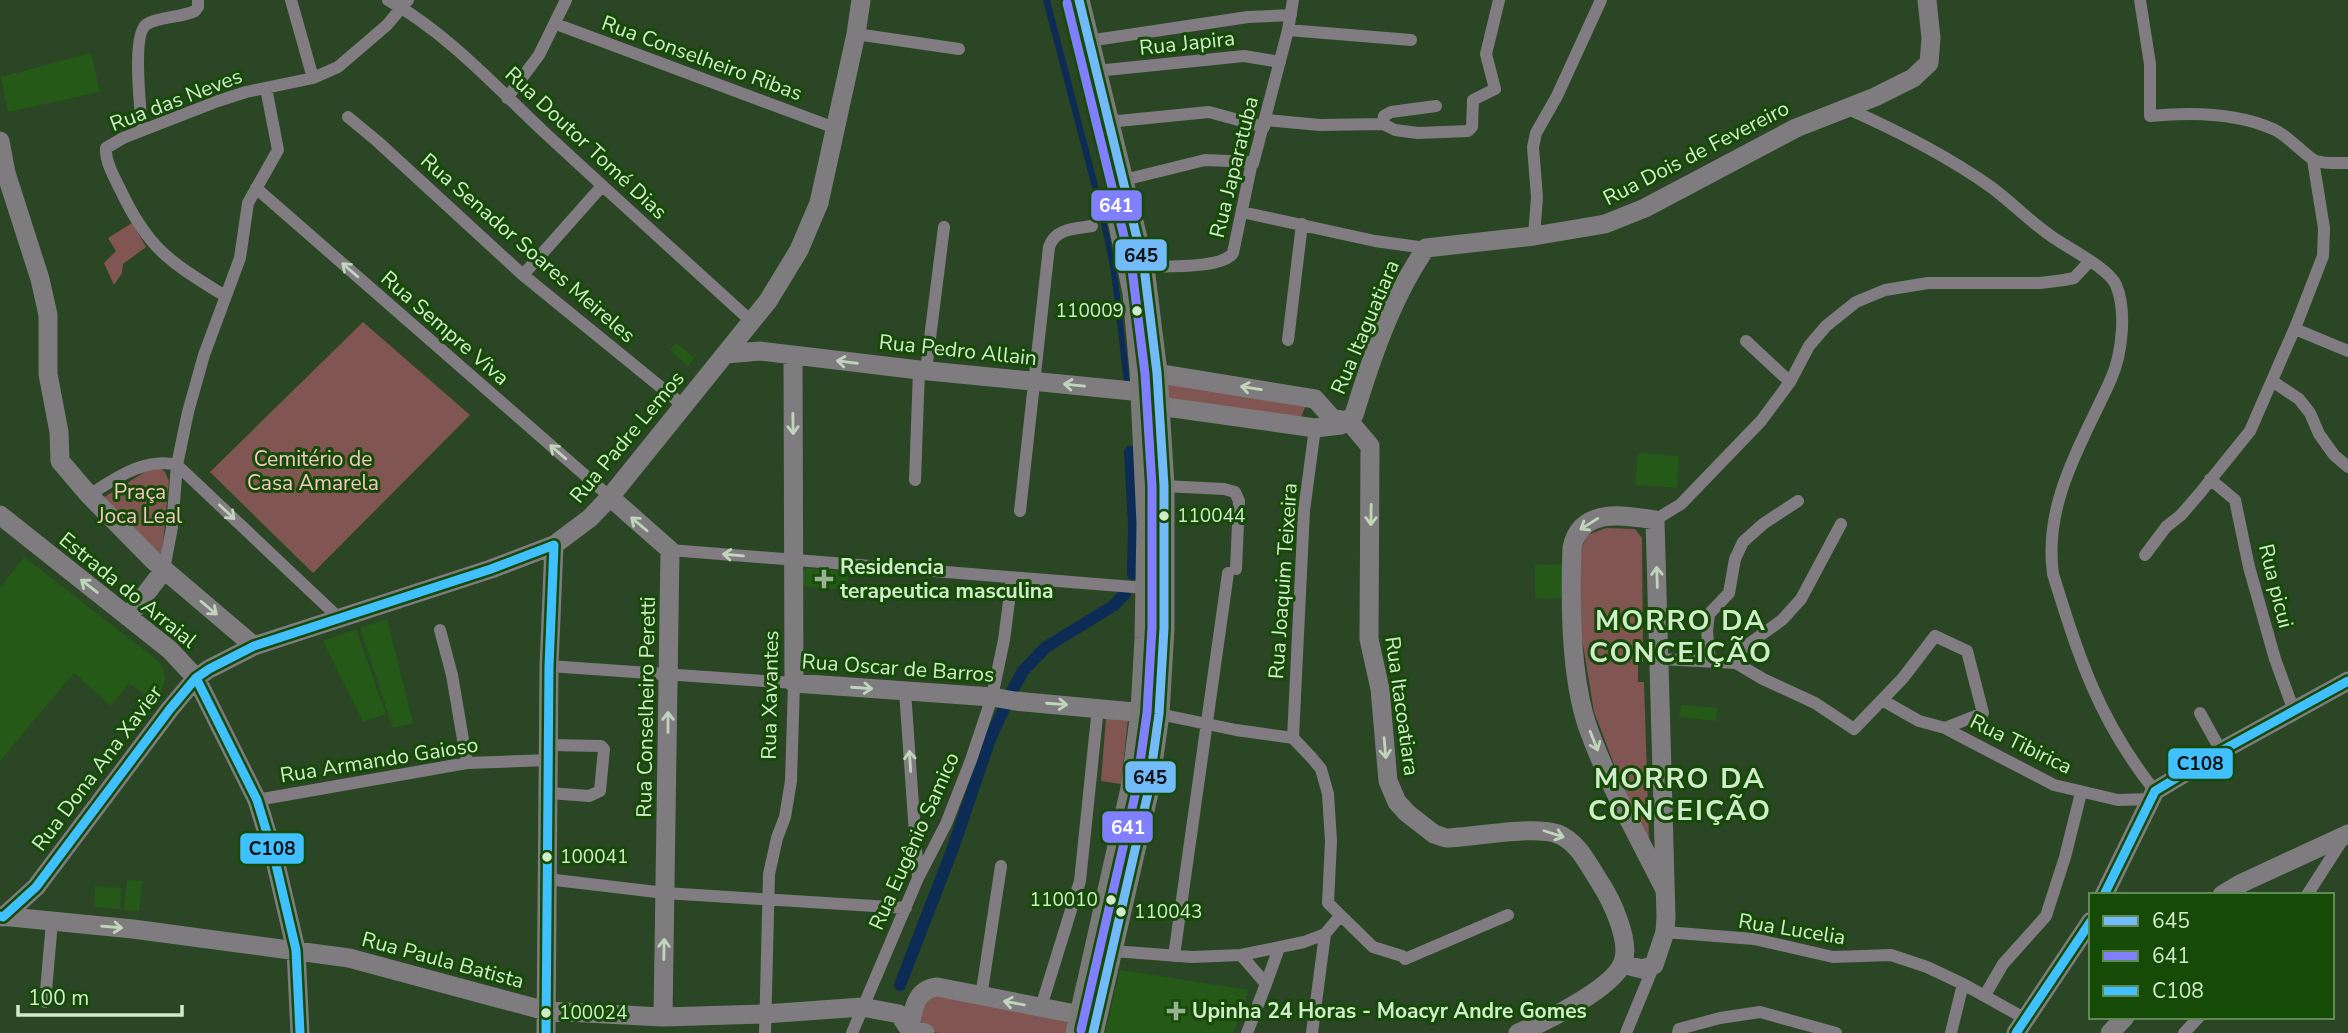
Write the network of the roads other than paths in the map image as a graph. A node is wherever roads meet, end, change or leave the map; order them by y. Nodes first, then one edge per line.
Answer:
1 (198, 0) edge
2 (291, 0) edge
3 (388, 0) edge
4 (565, 0) edge
5 (861, 0) edge
6 (1068, 0) edge
7 (1079, 0) edge
8 (1293, 0) edge
9 (1499, 0) edge
10 (1601, 0) edge
11 (1927, 0) edge
12 (2140, 0) edge
13 (405, 4) edge
14 (1291, 15) junction
15 (556, 24) junction
16 (1288, 30) junction
17 (856, 34) junction
18 (1410, 40) dead end
19 (1088, 41) junction
20 (959, 49) dead end
21 (1280, 62) junction
22 (1096, 71) junction
23 (313, 78) junction
24 (266, 88) junction
25 (507, 98) junction
26 (1436, 106) dead end
27 (1846, 108) junction
28 (348, 117) dead end
29 (1108, 122) junction
30 (1265, 124) junction
31 (1383, 124) junction
32 (835, 128) junction
33 (142, 130) junction
34 (0, 141) edge
35 (2313, 160) junction
36 (1252, 162) junction
37 (2348, 163) edge
38 (1124, 180) junction
39 (602, 186) junction
40 (256, 188) junction
41 (1242, 212) junction
42 (1302, 223) junction
43 (1092, 226) dead end
44 (944, 227) dead end
45 (1534, 236) junction
46 (1426, 248) junction
47 (2089, 262) junction
48 (1144, 267) junction
49 (523, 275) junction
50 (225, 296) junction
51 (752, 322) junction
52 (2295, 329) junction
53 (1288, 340) dead end
54 (1746, 341) dead end
55 (2348, 351) edge
56 (769, 353) junction
57 (726, 354) junction
58 (793, 355) junction
59 (922, 370) junction
60 (1033, 381) junction
61 (2272, 381) junction
62 (1790, 382) junction
63 (1150, 387) junction
64 (1318, 400) junction
65 (684, 406) junction
66 (1347, 421) junction
67 (1315, 428) junction
68 (177, 465) junction
69 (2348, 467) edge
70 (2210, 479) junction
71 (915, 480) dead end
72 (1164, 486) junction
73 (89, 495) junction
74 (610, 497) junction
75 (1798, 501) dead end
76 (1020, 511) dead end
77 (0, 515) edge
78 (1655, 520) junction
79 (1841, 524) dead end
80 (554, 545) junction
81 (670, 550) junction
82 (2145, 555) dead end
83 (795, 560) junction
84 (164, 570) junction
85 (1012, 578) junction
86 (1146, 588) junction
87 (128, 617) junction
88 (339, 618) junction
89 (440, 629) dead end
90 (254, 646) junction
91 (1660, 659) junction
92 (1710, 661) junction
93 (1736, 663) junction
94 (549, 666) junction
95 (668, 673) junction
96 (196, 678) junction
97 (2348, 681) edge
98 (794, 683) junction
99 (905, 691) junction
100 (1002, 699) junction
101 (1882, 700) junction
102 (1098, 707) junction
103 (2294, 711) junction
104 (2200, 713) dead end
105 (1151, 716) junction
106 (1208, 725) junction
107 (1945, 728) junction
108 (1293, 738) junction
109 (2221, 751) junction
110 (550, 752) junction
111 (467, 762) junction
112 (549, 793) junction
113 (2081, 793) junction
114 (2152, 795) junction
115 (257, 800) junction
116 (2346, 835) edge
117 (1001, 866) dead end
118 (547, 878) junction
119 (918, 878) junction
120 (36, 887) junction
121 (1665, 890) junction
122 (665, 893) junction
123 (2106, 893) edge
124 (2225, 893) edge
125 (2308, 893) edge
126 (768, 900) junction
127 (906, 908) junction
128 (1508, 915) dead end
129 (1340, 916) junction
130 (2, 917) edge
131 (48, 921) junction
132 (2089, 924) edge
133 (1665, 932) junction
134 (1325, 934) junction
135 (1279, 948) junction
136 (296, 950) junction
137 (1113, 951) junction
138 (1241, 955) junction
139 (1174, 956) junction
140 (1622, 964) junction
141 (1654, 965) junction
142 (1266, 984) junction
143 (1963, 984) junction
144 (1985, 995) junction
145 (981, 997) junction
146 (45, 1002) dead end
147 (1041, 1007) junction
148 (870, 1008) junction
149 (546, 1011) junction
150 (2123, 1019) edge
151 (2197, 1019) edge
152 (765, 1024) edge
153 (663, 1025) edge
154 (2020, 1026) edge
155 (910, 1027) edge
156 (1084, 1029) edge
157 (1678, 1031) edge
158 (300, 1033) edge
159 (546, 1033) edge
160 (852, 1033) edge
161 (1247, 1033) edge
162 (1312, 1033) edge
163 (1518, 1033) edge
164 (1626, 1033) edge
165 (1836, 1033) edge
166 (1951, 1033) edge
167 (2110, 1033) edge
168 (2184, 1033) edge

1 - 33 street
2 - 23 street
3 - 13 street, Rua Doutor Tomé Dias
4 - 15 street
5 - 17 street, Rua Padre Lemos
6 - 6 street
6 - 63 main road
7 - 19 main road
8 - 14 street, Rua Japaratuba
9 - 31 street
10 - 45 street
11 - 27 street, Rua Dois de Fevereiro
12 - 35 street
13 - 23 street, Rua das Neves
13 - 25 street, Rua Doutor Tomé Dias
14 - 16 street, Rua Japaratuba
14 - 19 street
15 - 25 street
15 - 32 street, Rua Conselheiro Ribas
16 - 18 street
16 - 21 street, Rua Japaratuba
17 - 20 street
17 - 32 street, Rua Padre Lemos
19 - 22 main road
21 - 22 street, Rua Japira
21 - 30 street, Rua Japaratuba
22 - 29 main road
23 - 24 street, Rua das Neves
24 - 33 street, Rua das Neves
24 - 40 street, Rua das Neves
25 - 39 street, Rua Doutor Tomé Dias
26 - 31 street
27 - 45 street, Rua Dois de Fevereiro
27 - 47 street
28 - 49 street, Rua Senador Soares Meireles
29 - 30 street
29 - 38 main road
30 - 31 street
30 - 36 street, Rua Japaratuba
32 - 51 street, Rua Padre Lemos
33 - 50 street, Rua das Neves
34 - 73 street
35 - 37 street
35 - 52 street
36 - 38 street
36 - 41 street, Rua Japaratuba
38 - 48 main road
39 - 49 street
39 - 51 street, Rua Doutor Tomé Dias
40 - 50 street, Rua das Neves
74 -> 40 street, Rua Sempre Viva
41 - 42 street, Rua Dois de Fevereiro
41 - 48 street, Rua Japaratuba
42 - 46 street, Rua Dois de Fevereiro
42 - 53 street
43 - 60 street
44 - 59 street
45 - 46 street, Rua Dois de Fevereiro
46 - 66 street, Rua Itaguatiara
47 - 62 street
47 - 114 street
48 - 63 main road
49 - 65 street, Rua Senador Soares Meireles
50 - 68 street, Rua das Neves
51 - 56 street
51 - 57 street, Rua Padre Lemos
52 - 55 street
52 - 61 street
54 - 62 street
56 - 57 street, Rua Pedro Allain
56 - 58 street, Rua Pedro Allain
57 - 65 street, Rua Padre Lemos
59 -> 58 street, Rua Pedro Allain
58 -> 83 street, Rua Xavantes
59 - 60 street, Rua Pedro Allain
59 - 71 street
63 -> 60 street, Rua Pedro Allain
60 - 76 street
61 - 69 street
61 - 70 street
62 - 78 street
63 - 63 street
64 -> 63 street
63 - 67 street
63 - 72 main road
63 - 86 main road
64 - 66 street, Rua Itacoatiara
64 - 67 street
65 - 74 street, Rua Padre Lemos
66 - 67 street
66 -> 140 street, Rua Itacoatiara
67 - 108 street, Rua Joaquim Teixeira
68 - 73 street
68 - 84 street, Rua das Neves
68 -> 88 street
70 - 82 street
70 - 103 street, Rua picui
72 - 105 main road
72 - 106 street
73 - 84 street
74 - 80 street, Rua Padre Lemos
81 -> 74 street
75 - 92 street
87 -> 77 street, Estrada do Arraial
91 -> 78 street
78 -> 121 street
79 - 93 street
80 - 88 street, Rua Padre Lemos
80 - 94 street
83 -> 81 street
81 - 95 street, Rua Conselheiro Peretti
83 - 85 street
83 - 98 street, Rua Xavantes
84 - 87 street
84 -> 90 street
85 - 86 street
85 - 100 street, Rua Eugênio Samico
86 - 105 main road
87 - 96 street, Estrada do Arraial
88 - 90 street, Rua Padre Lemos
89 - 111 street
90 - 96 street, Rua Padre Lemos
91 - 92 street
91 - 121 street
92 - 93 street
93 - 101 street
94 - 95 street, Rua Oscar de Barros
94 - 110 street
95 - 98 street, Rua Oscar de Barros
122 -> 95 street, Rua Conselheiro Peretti
96 - 115 street, Estrada do Arraial
96 - 120 street, Rua Dona Ana Xavier
97 - 103 street
98 -> 99 street, Rua Oscar de Barros
98 - 126 street, Rua Xavantes
99 - 100 street, Rua Oscar de Barros
119 -> 99 street
100 -> 102 street, Rua Oscar de Barros
100 - 119 street, Rua Eugênio Samico
101 - 107 street, Rua Tibirica
101 - 107 street
102 - 105 street, Rua Oscar de Barros
102 - 147 street
103 - 109 street
104 - 109 street
105 - 105 street
105 - 106 street
105 - 137 main road
105 - 156 main road
106 - 108 street
106 - 139 street
107 - 113 street, Rua Tibirica
108 - 129 street
109 - 114 street
110 - 111 street, Rua Armando Gaioso
110 - 112 street
110 - 112 street, Rua Armando Gaioso
111 - 115 street, Rua Armando Gaioso
112 - 118 street
113 - 114 street, Rua Tibirica
113 - 144 street
114 - 123 street
115 - 136 street, Estrada do Arraial
116 - 124 street
116 - 125 street
117 - 145 street
118 - 122 street
118 - 149 street
119 - 127 street, Rua Eugênio Samico
120 - 130 street, Rua Dona Ana Xavier
120 - 131 street
121 - 133 street
122 - 126 street
153 -> 122 street, Rua Conselheiro Peretti
126 - 127 street
126 - 152 street, Rua Xavantes
127 - 148 street, Rua Eugênio Samico
128 - 129 street
129 - 134 street
130 - 131 street, Rua Paula Batista
131 -> 136 street, Rua Paula Batista
131 - 146 street
132 - 154 street
133 - 141 street
133 - 143 street, Rua Lucelia
134 - 135 street
134 - 162 street
135 - 138 street
135 - 142 street
136 - 149 street, Rua Paula Batista
136 - 158 street, Estrada do Arraial
137 - 139 street
137 - 156 main road
138 - 139 street
138 - 142 street
140 - 141 street
140 - 163 street
141 - 164 street
142 - 161 street
143 - 144 street, Rua Lucelia
143 - 166 street
144 - 154 street, Rua Lucelia
147 -> 145 street
145 - 155 street
147 - 156 street
148 - 152 street, Rua Paula Batista
148 - 155 street, Rua Paula Batista
148 - 160 street, Rua Eugênio Samico
149 - 153 street, Rua Paula Batista
149 - 159 street
150 - 167 street
151 - 168 street
152 - 153 street, Rua Paula Batista
157 - 165 street

